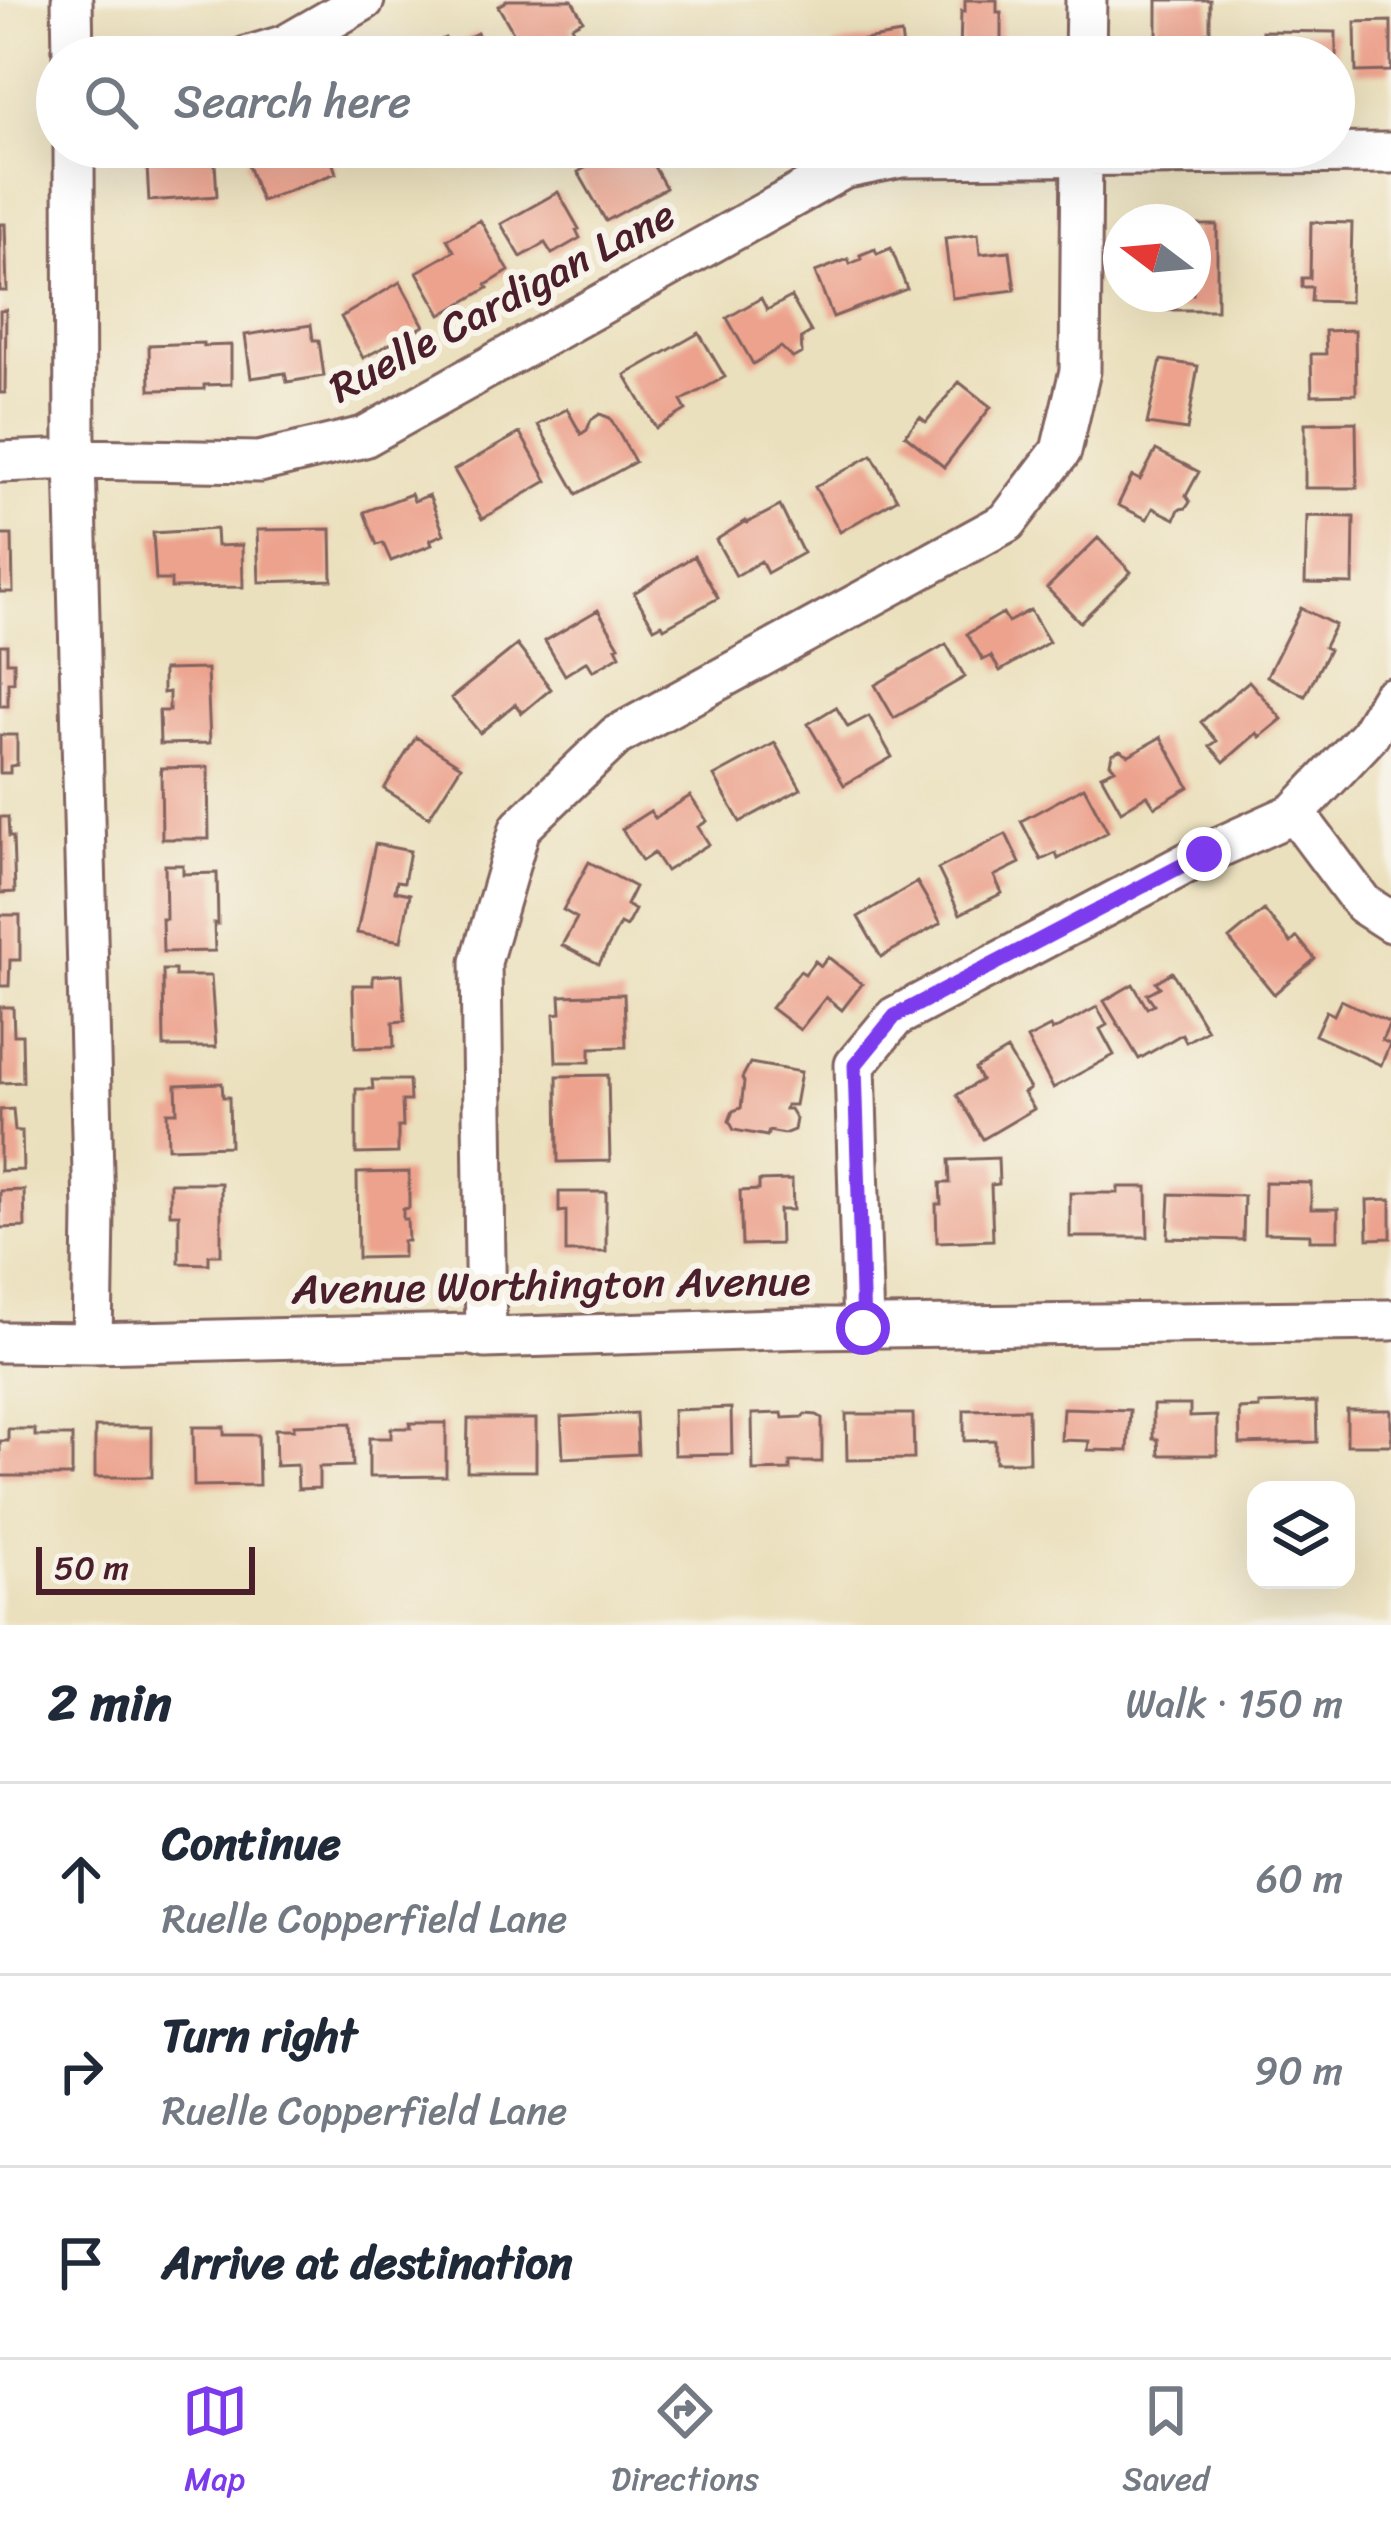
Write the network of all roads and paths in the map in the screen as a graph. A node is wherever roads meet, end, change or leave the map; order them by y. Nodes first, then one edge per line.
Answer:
1 (72, 0) edge
2 (364, 0) edge
3 (1086, 0) edge
4 (73, 36) edge
5 (302, 36) edge
6 (1085, 36) edge
7 (1355, 153) edge
8 (1391, 153) edge
9 (74, 168) edge
10 (848, 168) edge
11 (1082, 168) edge
12 (75, 459) junction
13 (0, 461) edge
14 (1391, 698) edge
15 (1294, 813) junction
16 (1391, 922) edge
17 (1391, 1320) edge
18 (863, 1328) junction
19 (486, 1338) junction
20 (0, 1342) edge
21 (92, 1343) junction

1 - 4 street
2 - 5 street
3 - 6 street
7 - 8 street, Ruelle Cardigan Lane
9 - 12 street
10 - 12 street, Ruelle Cardigan Lane
11 - 19 street
12 - 13 street, Ruelle Cardigan Lane
12 - 21 street
14 - 15 street
15 - 16 street
15 - 18 street
17 - 18 street, Avenue Worthington Avenue
18 - 19 street, Avenue Worthington Avenue
19 - 21 street, Avenue Worthington Avenue
20 - 21 street, Avenue Worthington Avenue

